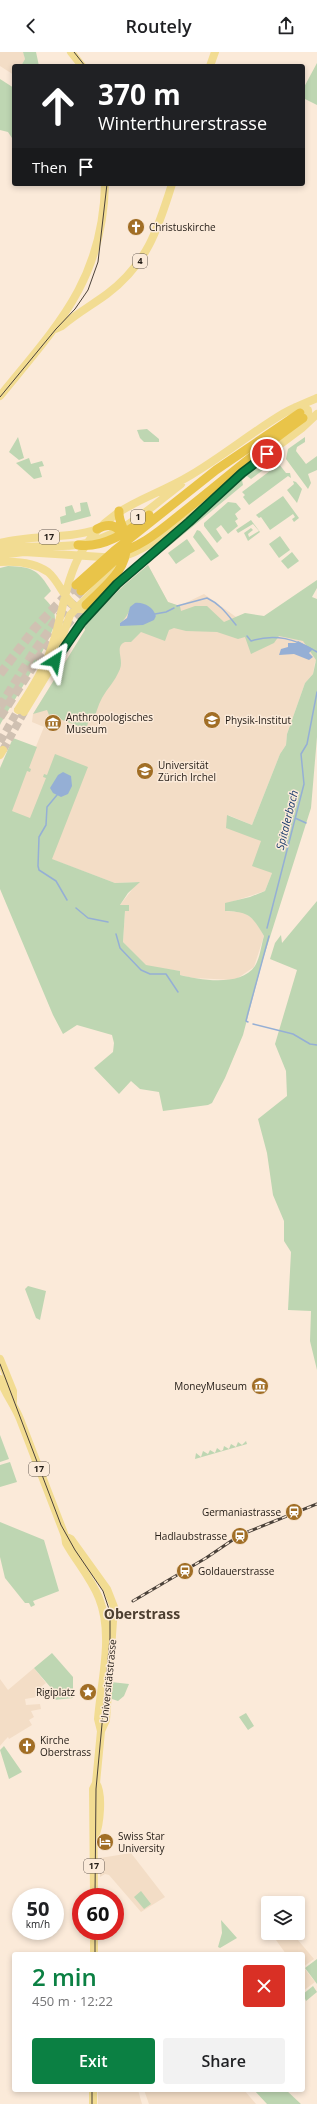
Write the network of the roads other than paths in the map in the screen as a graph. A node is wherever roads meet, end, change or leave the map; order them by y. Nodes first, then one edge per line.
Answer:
1 (71, 52) edge
2 (215, 52) edge
3 (80, 64) edge
4 (211, 64) edge
5 (105, 186) edge
6 (171, 186) edge
7 (55, 328) junction
8 (0, 396) edge
9 (316, 399) edge
10 (317, 410) edge
11 (317, 414) edge
12 (302, 415) junction
13 (255, 447) junction
14 (190, 476) junction
15 (227, 487) junction
16 (118, 512) junction
17 (117, 527) junction
18 (97, 529) junction
19 (0, 543) edge
20 (146, 544) junction
21 (78, 545) junction
22 (0, 549) edge
23 (0, 555) edge
24 (98, 558) joint
25 (0, 562) edge
26 (65, 595) junction
27 (80, 606) junction
28 (96, 606) junction
29 (55, 661) junction
30 (0, 1359) edge
31 (0, 1379) edge
32 (13, 1402) junction
33 (65, 1536) junction
34 (103, 1701) junction
35 (101, 1731) junction
36 (94, 1888) edge
37 (94, 1940) edge
38 (94, 1952) edge
39 (93, 2092) edge
40 (93, 2104) edge

1 - 3 main road
2 - 4 main road
5 - 7 main road, 4
6 - 7 main road, 4
7 - 8 main road, 4
9 - 10 main road
9 - 12 main road, 1
11 - 12 main road, 1
12 - 13 highway
12 - 14 main road, 1
12 - 15 main road, 1
13 - 13 highway
13 - 20 highway
13 - 21 highway
14 - 16 main road
14 - 21 main road, 1
15 - 20 main road, 1
15 - 28 main road
16 - 17 highway
16 - 18 main road
17 - 18 highway
17 - 27 main road
17 - 27 highway
18 - 19 main road, 17
18 - 26 main road
20 - 24 highway
21 - 22 main road, 1
23 - 24 main road
25 - 26 main road
26 - 27 main road
26 - 29 main road
27 - 28 main road
27 - 29 main road
28 - 29 main road
30 - 32 main road, 17
31 - 32 main road, 17
32 - 33 main road, 17
33 - 34 main road, Universitätstrasse / 17
33 - 34 main road, Universitätstrasse / 17
34 - 35 main road, Universitätstrasse / 17
34 - 35 main road, Universitätstrasse / 17
35 - 36 main road, Universitätstrasse / 17
37 - 38 main road
39 - 40 main road

